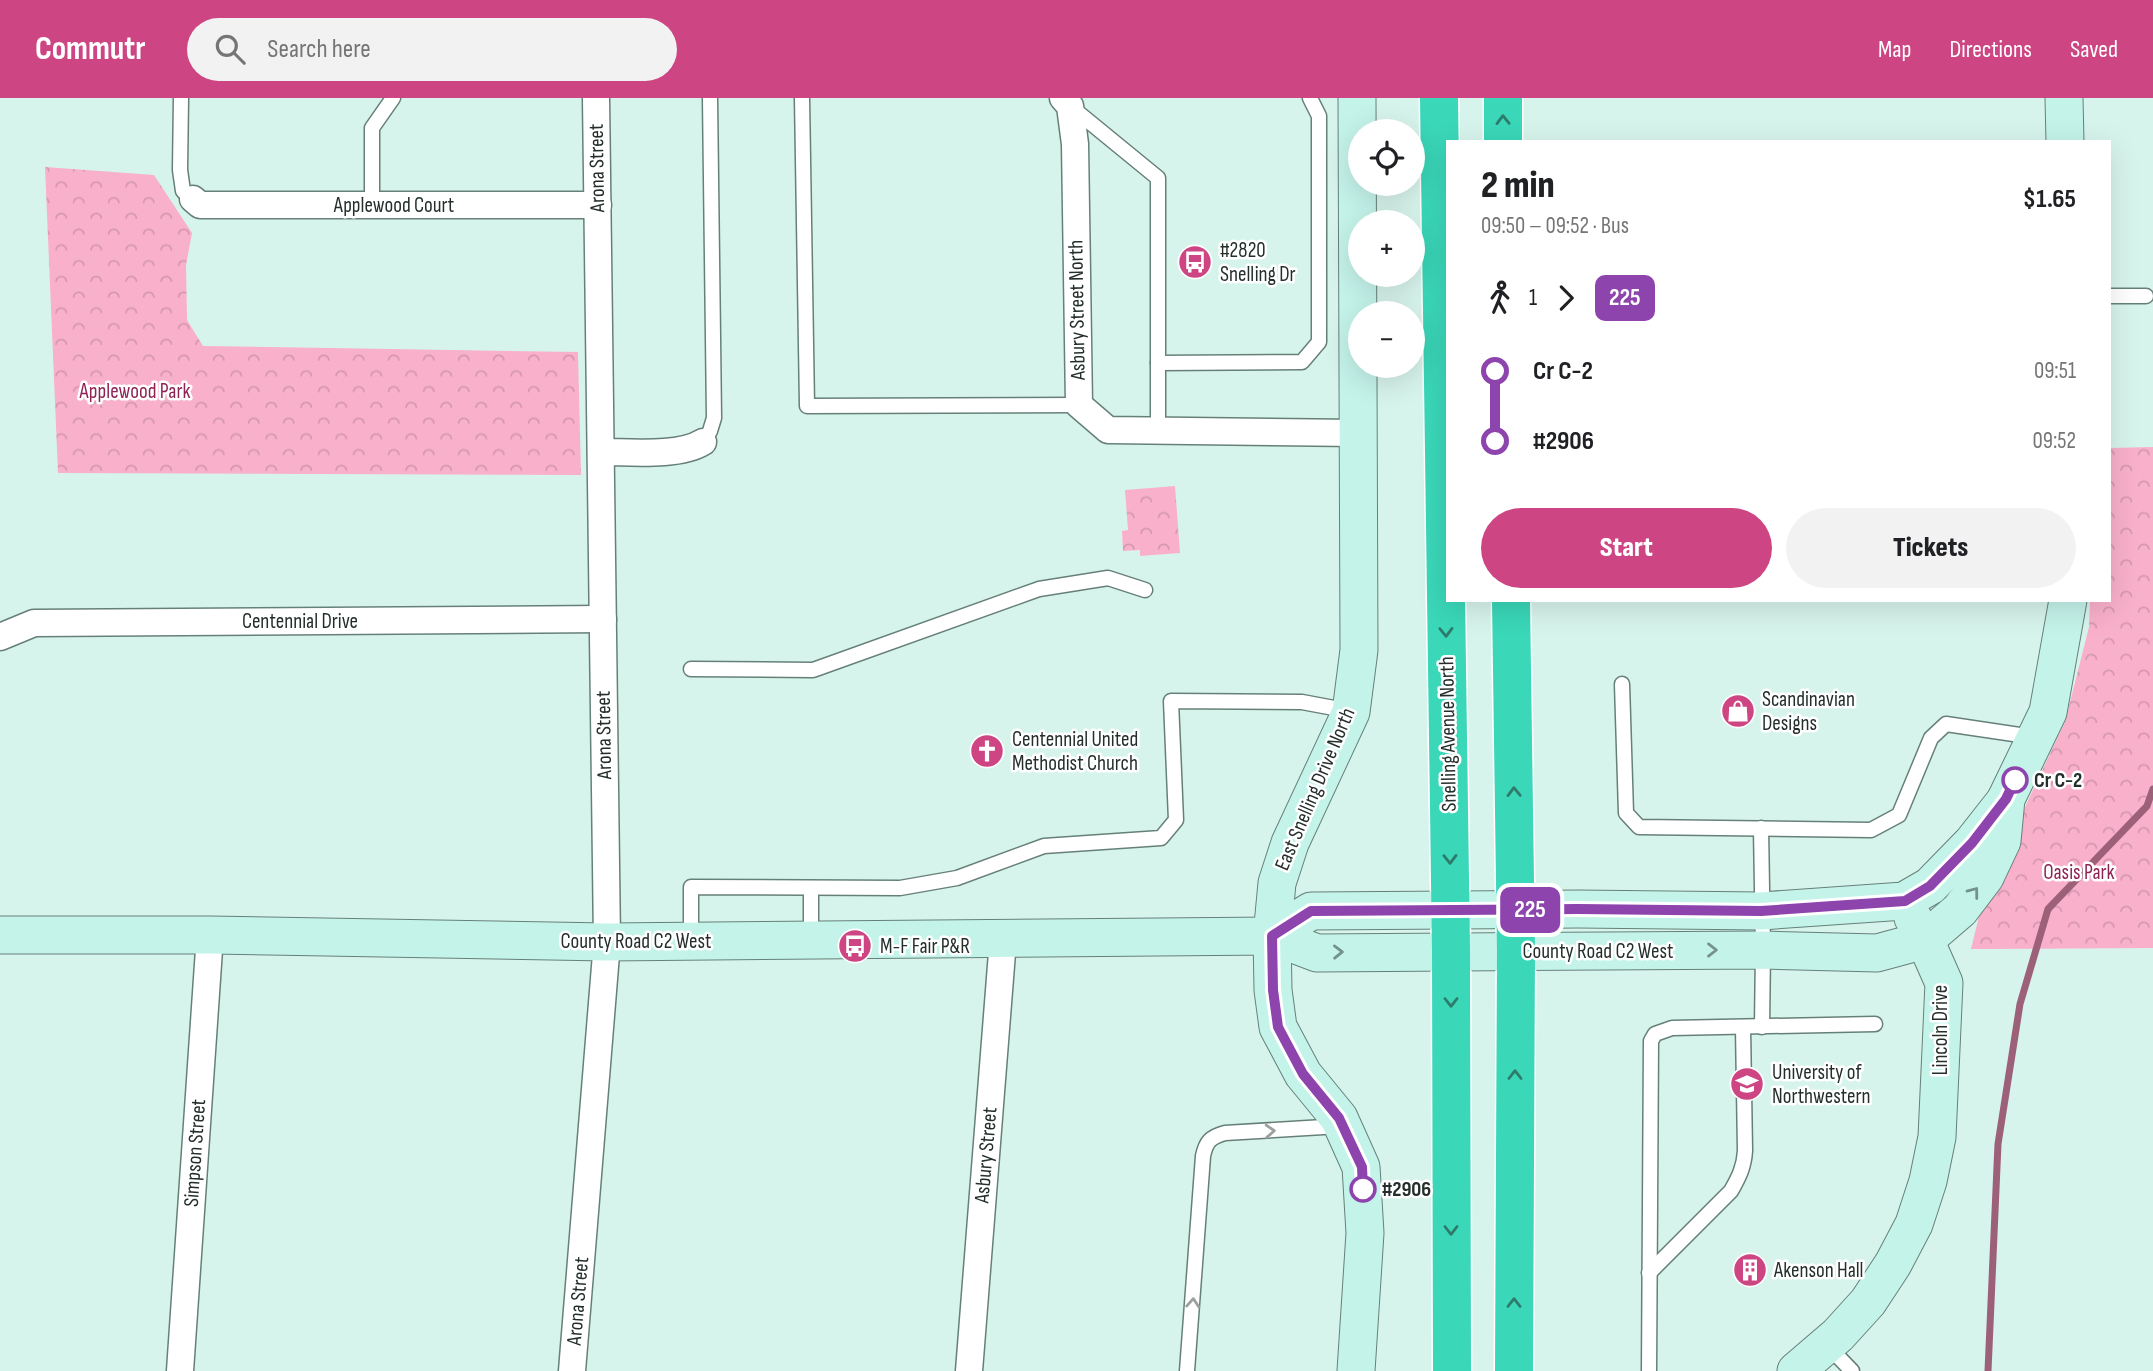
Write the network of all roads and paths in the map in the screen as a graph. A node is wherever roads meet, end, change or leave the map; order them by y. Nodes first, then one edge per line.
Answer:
1 (181, 98) edge
2 (393, 98) edge
3 (596, 98) edge
4 (710, 98) edge
5 (802, 98) edge
6 (1310, 98) edge
7 (1357, 98) edge
8 (1439, 98) edge
9 (1503, 98) edge
10 (2064, 98) edge
11 (1066, 102) edge
12 (1503, 140) edge
13 (2065, 140) edge
14 (193, 199) joint
15 (372, 205) junction
16 (598, 205) junction
17 (2111, 296) edge
18 (2146, 296) dead end
19 (1158, 363) junction
20 (1079, 405) junction
21 (1158, 430) junction
22 (1358, 433) junction
23 (703, 442) joint
24 (601, 452) junction
25 (1144, 590) dead end
26 (1511, 602) edge
27 (2068, 602) edge
28 (603, 620) junction
29 (0, 637) edge
30 (691, 669) dead end
31 (1622, 684) dead end
32 (1351, 712) junction
33 (2036, 737) junction
34 (2006, 799) junction
35 (1761, 828) junction
36 (811, 888) junction
37 (1905, 901) junction
38 (1450, 910) junction
39 (1515, 910) junction
40 (1761, 911) junction
41 (0, 935) edge
42 (210, 935) junction
43 (1272, 936) junction
44 (1003, 940) junction
45 (1925, 940) junction
46 (811, 941) junction
47 (607, 942) junction
48 (691, 942) junction
49 (1451, 950) junction
50 (1763, 950) junction
51 (1516, 951) junction
52 (1875, 1024) dead end
53 (1743, 1027) junction
54 (1762, 1027) junction
55 (1342, 1126) junction
56 (1649, 1273) junction
57 (1827, 1345) junction
58 (180, 1371) edge
59 (572, 1371) edge
60 (969, 1371) edge
61 (1187, 1371) edge
62 (1356, 1371) edge
63 (1452, 1371) edge
64 (1514, 1371) edge
65 (1649, 1371) edge
66 (1796, 1371) edge
67 (1852, 1371) edge

1 - 14 lane
2 - 15 lane
3 - 16 street, Arona Street
4 - 23 lane
5 - 20 lane
6 - 19 lane
7 - 22 street, East Snelling Drive North
8 -> 38 highway, Snelling Avenue North
12 -> 9 highway
10 - 13 street
11 - 19 lane
11 - 20 street, Asbury Street North
14 - 15 street, Applewood Court
15 - 16 street, Applewood Court
16 - 24 street, Arona Street
17 - 18 lane
19 - 21 lane
20 - 21 street, Asbury Street North
21 - 22 street, Asbury Street North
22 - 32 street, East Snelling Drive North
23 - 24 street
24 - 28 street, Arona Street
25 - 30 lane
39 -> 26 highway
27 - 33 street
28 - 29 street, Centennial Drive
28 - 47 street, Arona Street
31 - 35 lane
32 - 36 lane
32 - 43 street, East Snelling Drive North
33 - 34 street
33 - 35 lane
34 - 37 street, County Road C2 West
45 -> 34 street
35 - 40 lane
36 - 46 lane
36 - 48 lane
37 - 40 street, County Road C2 West
37 - 45 street, Lincoln Drive
38 - 39 street, County Road C2 West
38 - 43 street, County Road C2 West
38 - 49 highway, Snelling Avenue North
39 - 40 street, County Road C2 West
39 - 51 highway
40 - 50 lane
41 - 42 street, County Road C2 West
42 - 47 street, County Road C2 West
42 - 58 street, Simpson Street
43 - 44 street, County Road C2 West
43 -> 49 street, County Road C2 West
43 - 55 street, East Snelling Drive North
44 - 46 street, County Road C2 West
44 - 60 street, Asbury Street
45 - 50 street, County Road C2 West
45 - 57 street, Lincoln Drive
46 - 48 street, County Road C2 West
47 - 48 street, County Road C2 West
47 - 59 street, Arona Street
49 - 51 street, County Road C2 West
49 -> 63 highway, Snelling Avenue North
51 -> 50 street, County Road C2 West
50 - 54 lane
64 -> 51 highway
52 - 54 lane
53 - 54 lane
53 - 56 lane
53 - 56 lane
61 -> 55 lane
55 - 62 street, East Snelling Drive North
56 - 65 lane
57 - 66 street, Lincoln Drive
57 - 67 lane

